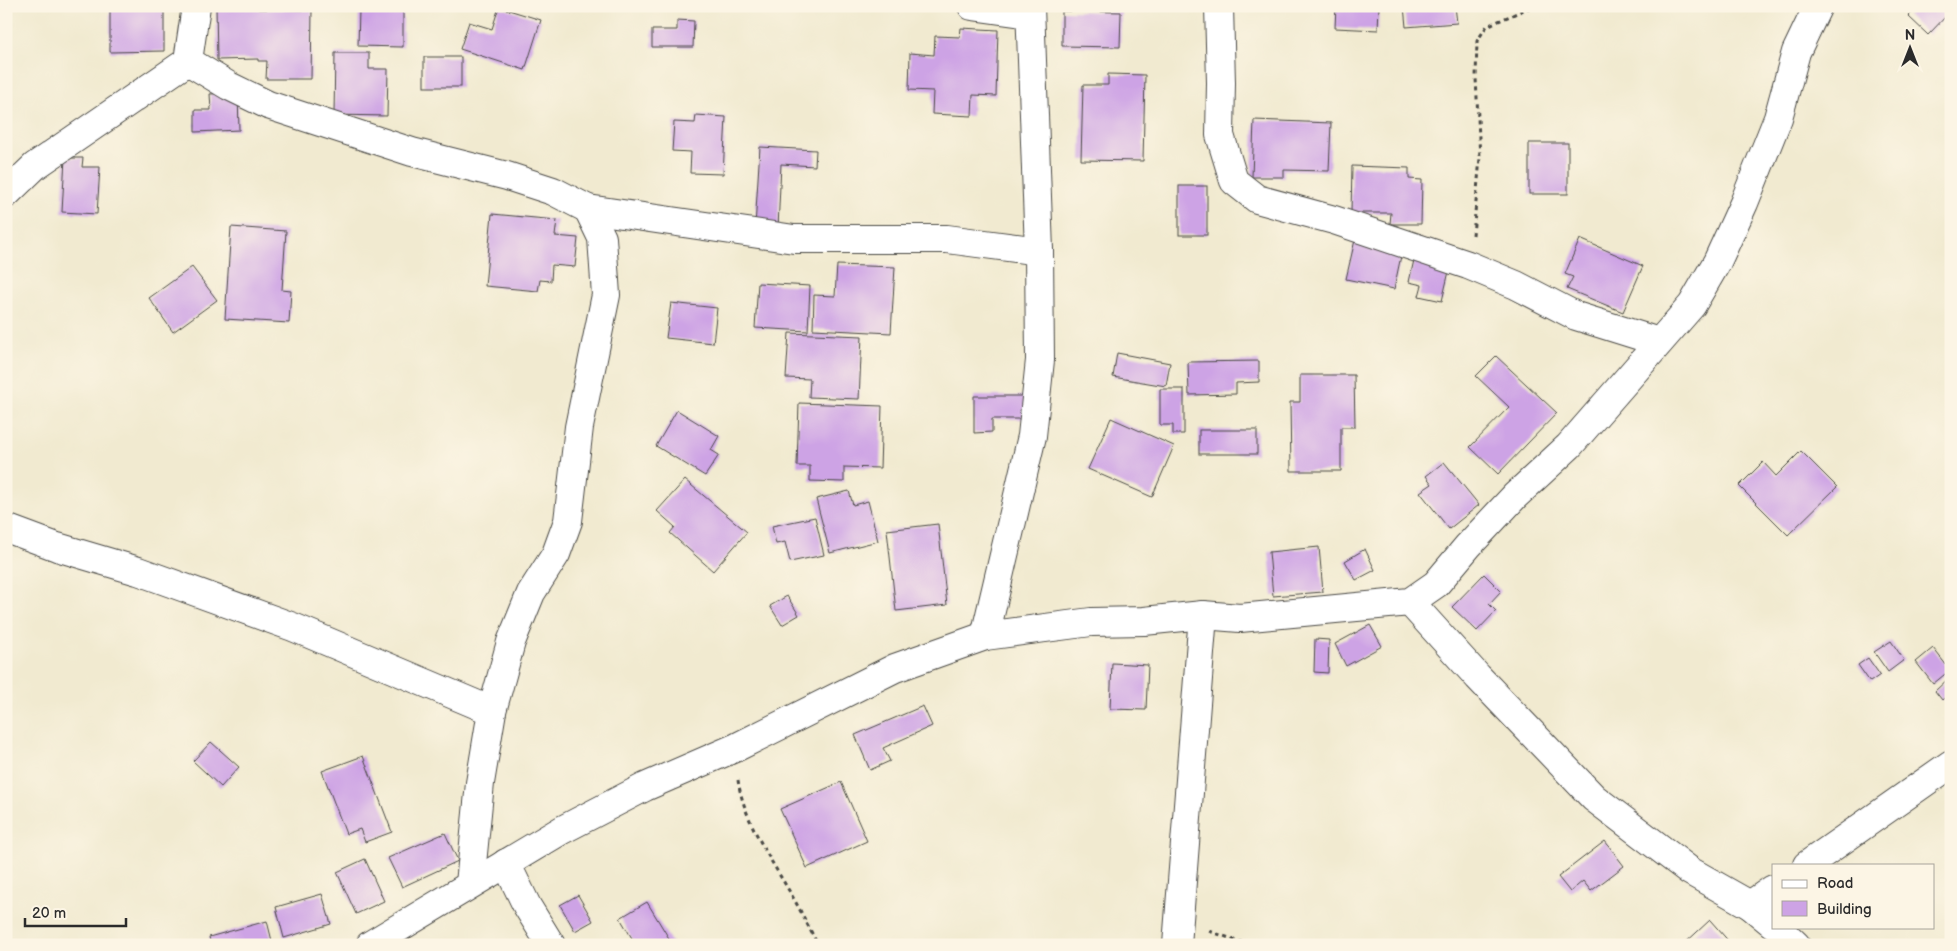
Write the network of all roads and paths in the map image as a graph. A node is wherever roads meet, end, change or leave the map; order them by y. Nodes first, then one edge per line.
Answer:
1 (196, 6) edge
2 (972, 6) edge
3 (1219, 6) edge
4 (1533, 6) edge
5 (1818, 6) edge
6 (1030, 10) edge
7 (188, 61) junction
8 (6, 194) edge
9 (588, 209) junction
10 (1039, 251) junction
11 (1468, 265) junction
12 (1659, 342) junction
13 (6, 528) edge
14 (1410, 602) junction
15 (1203, 615) junction
16 (985, 636) junction
17 (492, 711) junction
18 (737, 747) junction
19 (1951, 764) edge
20 (506, 863) junction
21 (1808, 864) edge
22 (470, 884) junction
23 (1772, 890) edge
24 (1750, 905) junction
25 (1772, 923) edge
26 (1778, 928) edge
27 (1178, 938) edge
28 (370, 945) edge
29 (551, 945) edge
30 (818, 945) edge
31 (1250, 945) edge
32 (1796, 945) edge

1 - 7 street
2 - 6 street
3 - 11 street
4 - 11 path
5 - 12 street
6 - 10 street
7 - 8 street
7 - 9 street
9 - 10 street
9 - 17 street
10 - 16 street
11 - 12 street
12 - 14 street
13 - 17 street
14 - 15 street
14 - 24 street
15 - 16 street
15 - 27 street
16 - 18 street
17 - 22 street
18 - 20 street
18 - 30 path
19 - 21 street
20 - 22 street
20 - 29 street
22 - 28 street
23 - 24 street
24 - 25 street
26 - 32 street
27 - 31 path

